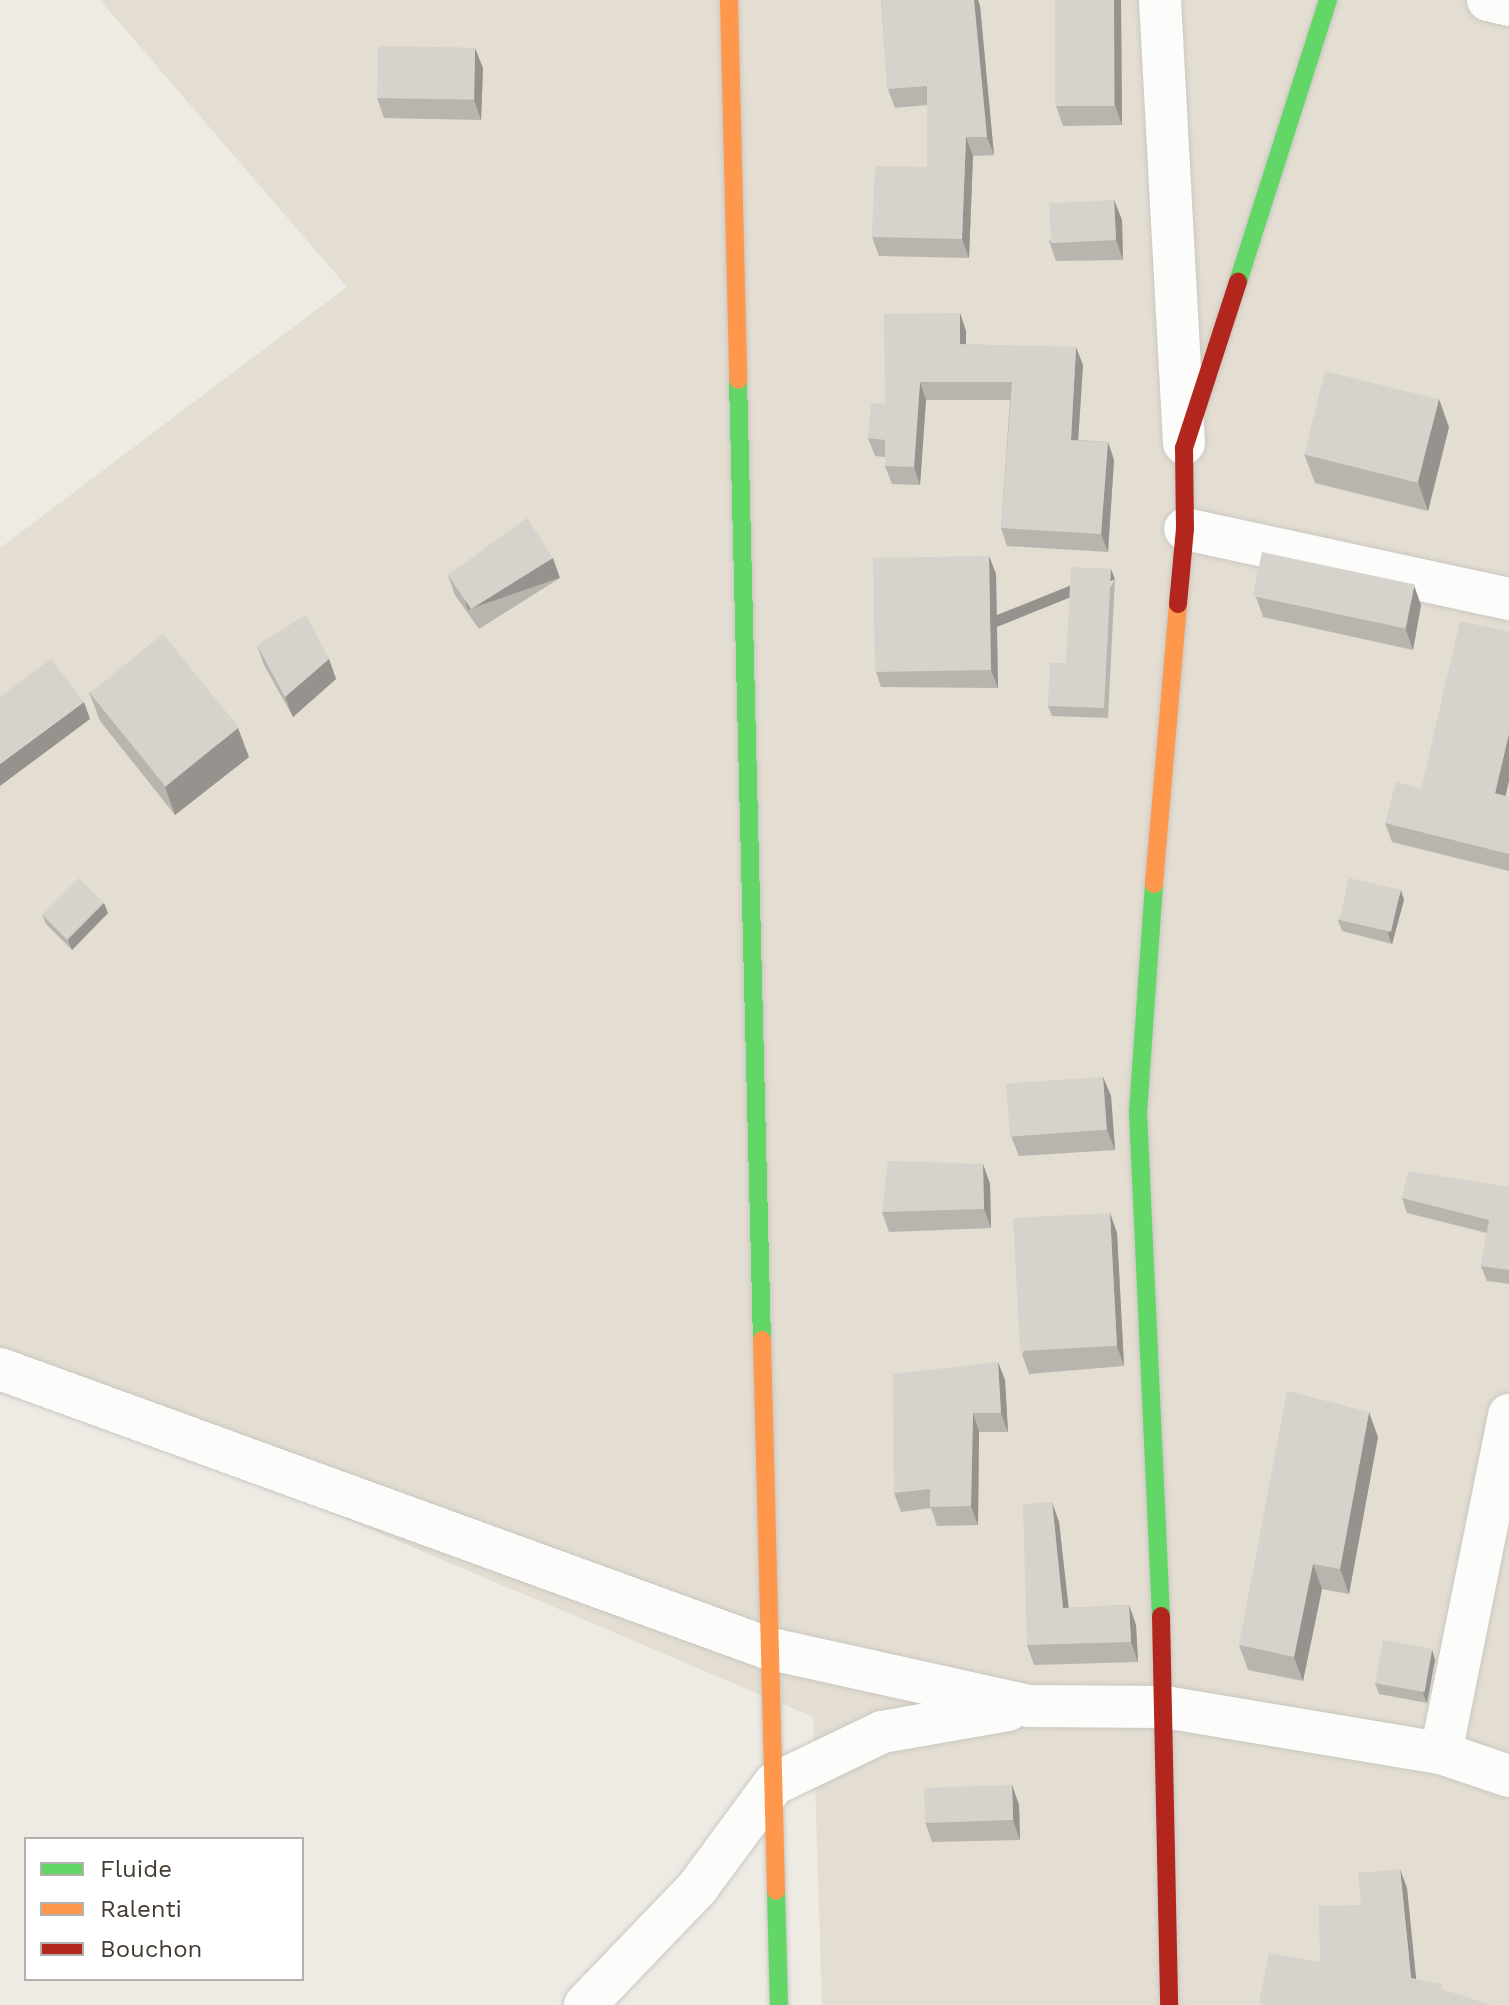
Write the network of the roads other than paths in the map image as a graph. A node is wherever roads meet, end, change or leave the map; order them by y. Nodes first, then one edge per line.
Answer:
1 (729, 0) edge
2 (1160, 0) edge
3 (1328, 0) edge
4 (1488, 0) edge
5 (1509, 5) edge
6 (1184, 448) junction
7 (1185, 529) junction
8 (1509, 599) edge
9 (0, 1369) edge
10 (1509, 1415) edge
11 (767, 1648) junction
12 (1029, 1706) junction
13 (1165, 1707) junction
14 (1441, 1753) junction
15 (1509, 1776) edge
16 (774, 1784) junction
17 (585, 2005) edge
18 (779, 2005) edge
19 (1169, 2005) edge

1 - 11 street
2 - 6 street
3 - 6 street
4 - 5 street
6 - 7 street
7 - 8 street
7 - 13 street
9 - 11 street
10 - 14 street
11 - 12 street
11 - 16 street
12 - 13 street
12 - 16 street
13 - 14 street
13 - 19 street
14 - 15 street
16 - 17 street
16 - 18 street

